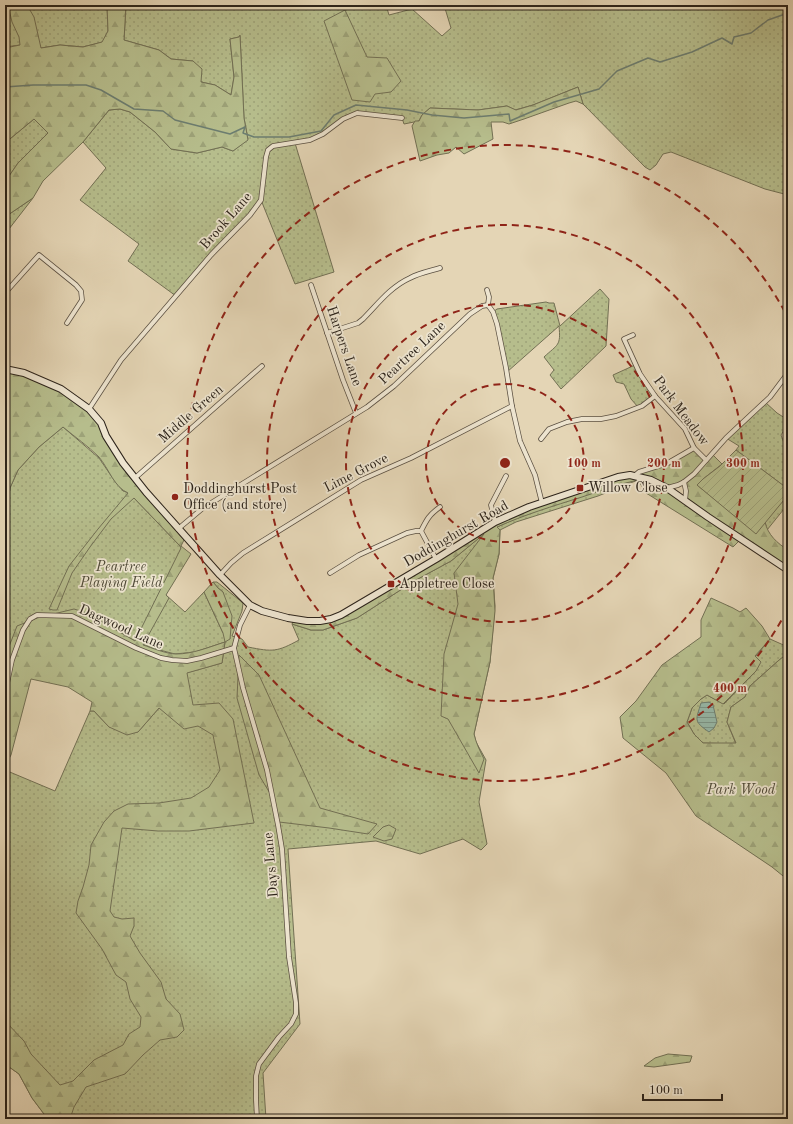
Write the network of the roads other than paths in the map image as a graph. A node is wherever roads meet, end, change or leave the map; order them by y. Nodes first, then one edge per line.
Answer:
1 (402, 118) dead end
2 (440, 268) dead end
3 (311, 285) dead end
4 (487, 290) dead end
5 (5, 293) edge
6 (488, 305) junction
7 (67, 323) dead end
8 (327, 333) junction
9 (633, 335) dead end
10 (262, 366) dead end
11 (5, 368) edge
12 (788, 373) edge
13 (655, 396) junction
14 (512, 406) junction
15 (89, 409) junction
16 (356, 413) junction
17 (541, 439) dead end
18 (694, 448) junction
19 (706, 460) junction
20 (506, 476) dead end
21 (634, 476) junction
22 (135, 478) junction
23 (684, 482) junction
24 (667, 488) junction
25 (685, 501) junction
26 (542, 503) junction
27 (440, 507) dead end
28 (495, 522) junction
29 (178, 530) junction
30 (421, 532) junction
31 (436, 559) junction
32 (788, 570) edge
33 (330, 573) dead end
34 (220, 575) junction
35 (250, 605) junction
36 (234, 648) junction
37 (5, 693) edge
38 (257, 1119) edge

1 - 15 street, Brook Lane
2 - 8 street
3 - 8 street, Harpers Lane
4 - 6 street
5 - 7 street
6 - 14 street
6 - 16 street, Peartree Lane
8 - 16 street, Harpers Lane
9 - 13 street, Park Meadow
10 - 22 street, Middle Green
11 - 15 street, Doddinghurst Road
12 - 19 street
13 - 17 street
13 - 18 street, Park Meadow
14 - 26 street
14 - 34 street, Lime Grove
15 - 22 street, Doddinghurst Road
16 - 29 street, Peartree Lane
18 - 19 street, Park Meadow
18 - 21 street
19 - 23 street
20 - 28 street
21 - 24 street, Doddinghurst Road
21 - 26 street, Doddinghurst Road
22 - 29 street, Doddinghurst Road
23 - 24 street
23 - 25 street
24 - 25 street, Doddinghurst Road
25 - 32 street, Doddinghurst Road
26 - 28 street, Doddinghurst Road
27 - 30 street
28 - 31 street, Doddinghurst Road
29 - 34 street, Doddinghurst Road
30 - 31 street
30 - 33 street
31 - 35 street, Doddinghurst Road
34 - 35 street, Doddinghurst Road
35 - 36 street, Days Lane
36 - 37 street, Dagwood Lane
36 - 38 street, Days Lane

